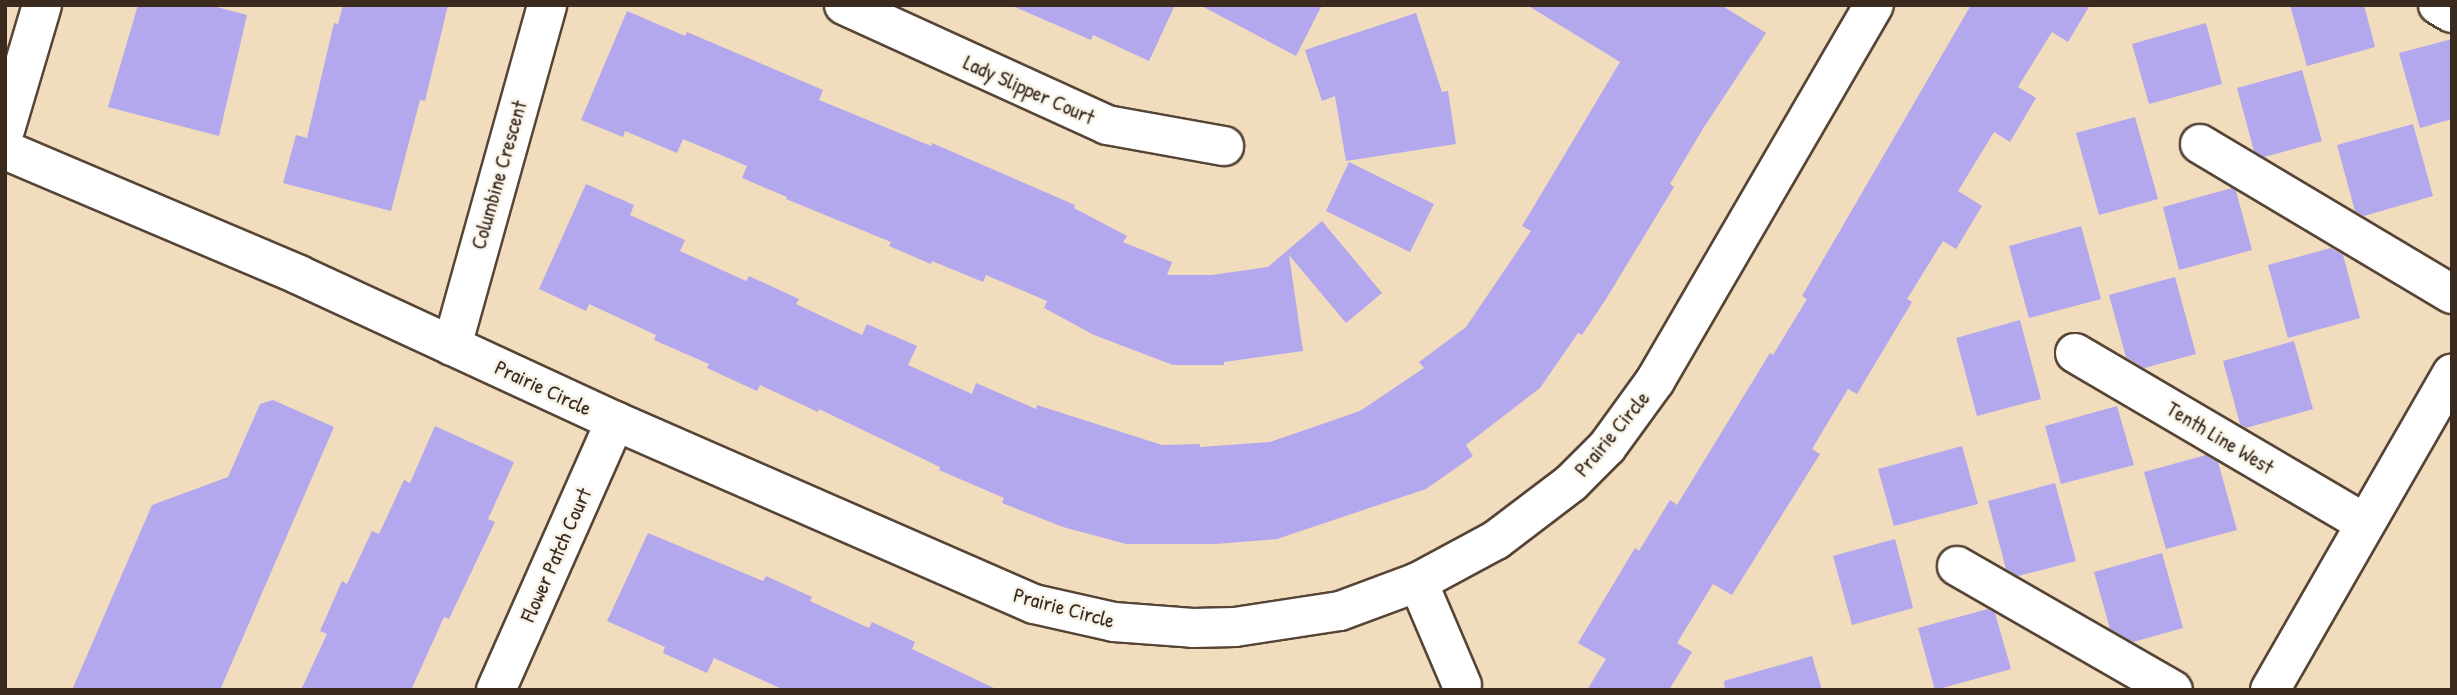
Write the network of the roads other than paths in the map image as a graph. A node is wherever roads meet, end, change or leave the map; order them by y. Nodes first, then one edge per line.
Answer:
1 (42, 5) edge
2 (547, 5) edge
3 (844, 5) edge
4 (2438, 5) edge
5 (1869, 7) edge
6 (2452, 13) edge
7 (5, 130) edge
8 (2200, 144) dead end
9 (1224, 146) dead end
10 (5, 150) edge
11 (2452, 294) edge
12 (452, 346) junction
13 (2075, 353) dead end
14 (2452, 374) edge
15 (615, 421) junction
16 (2365, 523) junction
17 (1957, 566) dead end
18 (1418, 582) junction
19 (1462, 685) dead end
20 (496, 690) edge
21 (2174, 690) edge
22 (2270, 690) edge

1 - 7 street
2 - 12 street, Columbine Crescent
3 - 9 street, Lady Slipper Court
4 - 6 street
5 - 18 street, Prairie Circle
8 - 11 street
10 - 12 street, Prairie Circle
12 - 15 street, Prairie Circle
13 - 16 street, Tenth Line West
14 - 16 street
15 - 18 street, Prairie Circle
15 - 20 street, Flower Patch Court
16 - 22 street
17 - 21 street
18 - 19 street

